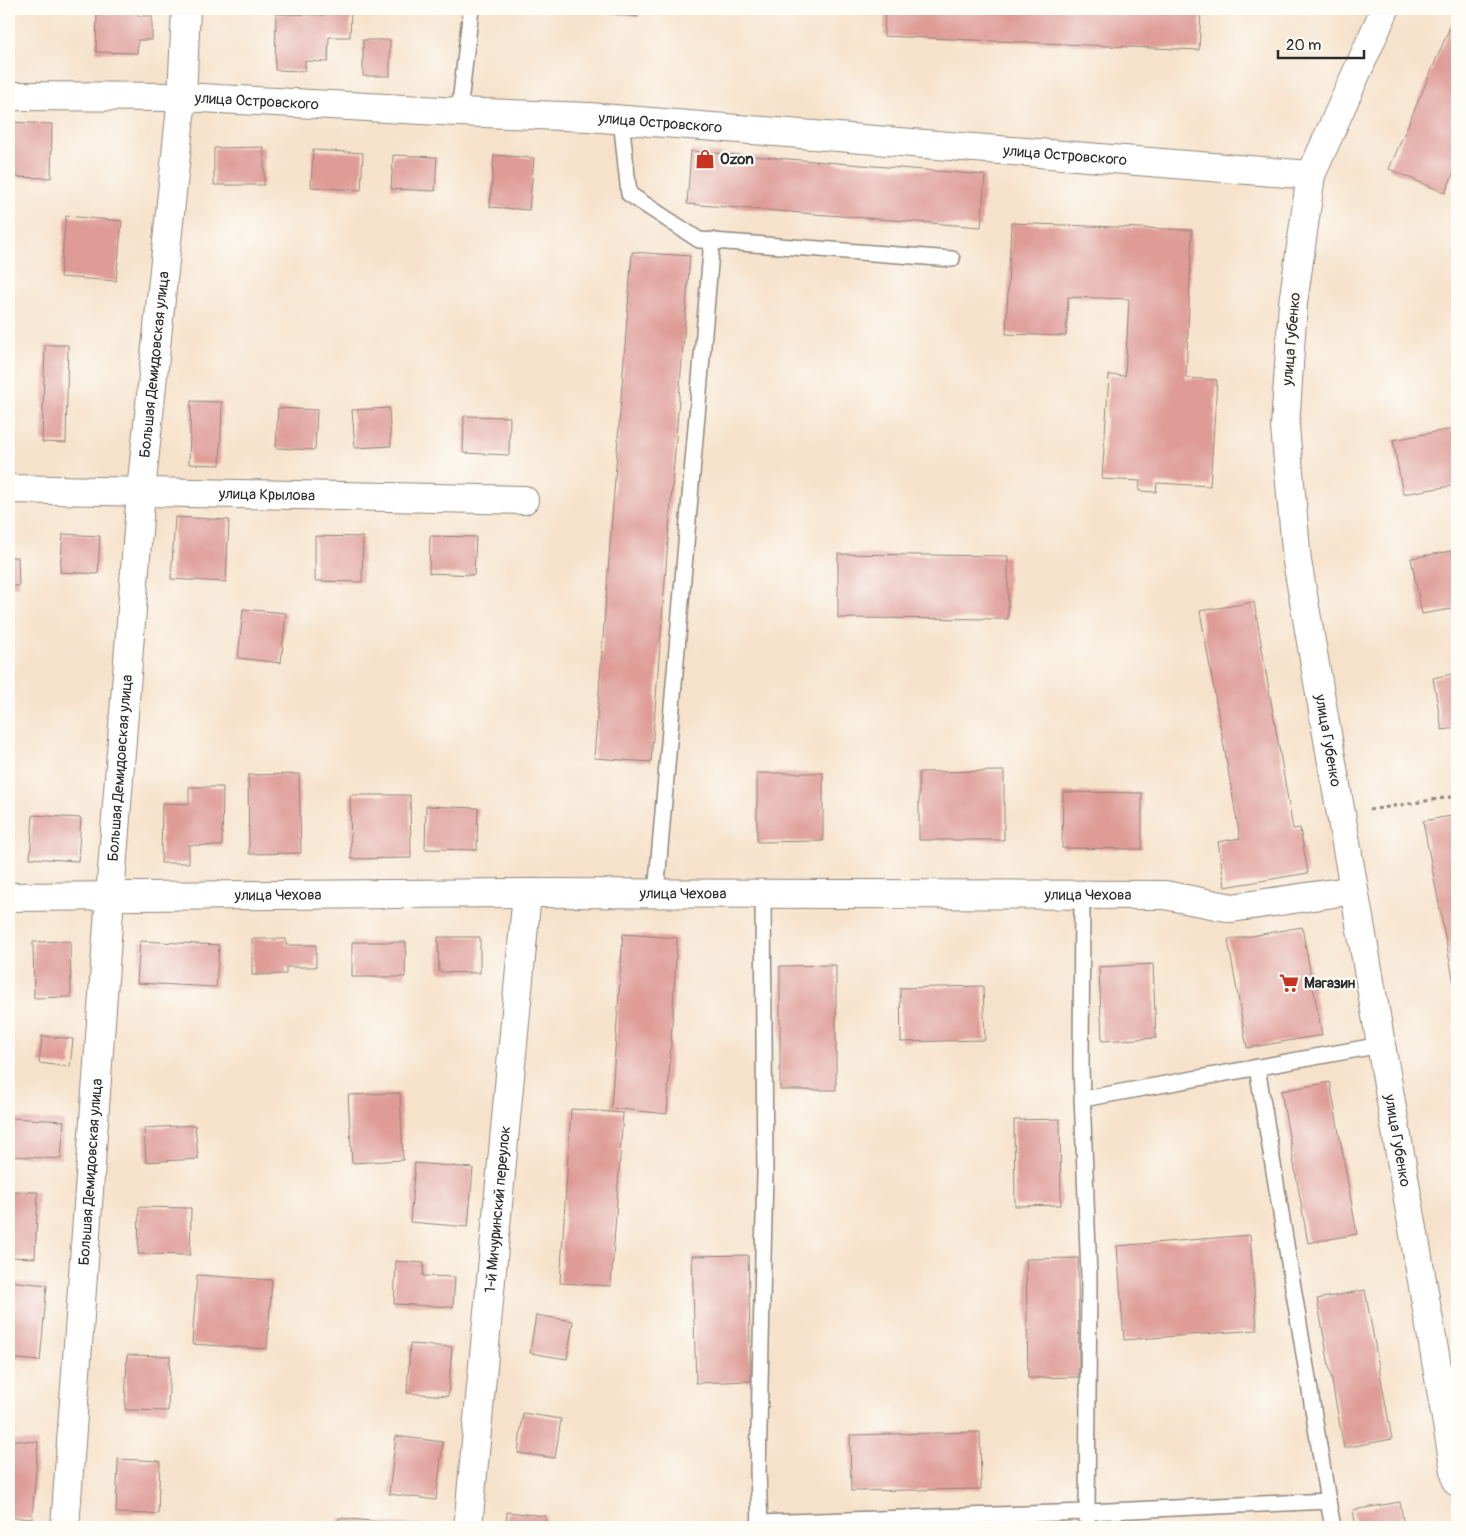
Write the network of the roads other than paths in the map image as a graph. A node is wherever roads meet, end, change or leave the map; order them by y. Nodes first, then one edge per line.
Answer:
1 (186, 9) edge
2 (471, 9) edge
3 (1385, 9) edge
4 (9, 96) edge
5 (182, 97) junction
6 (459, 112) junction
7 (621, 119) junction
8 (1312, 175) junction
9 (712, 240) junction
10 (952, 259) dead end
11 (9, 489) edge
12 (141, 491) junction
13 (524, 500) dead end
14 (1354, 890) junction
15 (527, 893) junction
16 (656, 894) junction
17 (763, 894) junction
18 (1082, 894) junction
19 (110, 896) junction
20 (9, 897) edge
21 (1381, 1045) junction
22 (1257, 1067) junction
23 (1083, 1099) junction
24 (1457, 1482) edge
25 (1328, 1500) junction
26 (1087, 1520) edge
27 (760, 1525) edge
28 (65, 1527) edge
29 (468, 1527) edge
30 (1333, 1527) edge

1 - 5 street, Большая Демидовская улица
2 - 6 lane
3 - 8 street, улица Губенко
4 - 5 street, улица Островского
5 - 6 street, улица Островского
5 - 12 street, Большая Демидовская улица
6 - 7 street, улица Островского
7 - 8 street, улица Островского
7 - 9 lane
8 - 14 street, улица Губенко
9 - 10 lane
9 - 16 lane
11 - 12 street, улица Крылова
12 - 13 street, улица Крылова
12 - 19 street, Большая Демидовская улица
14 - 18 street, улица Чехова
14 - 21 street, улица Губенко
15 - 16 street, улица Чехова
15 - 19 street, улица Чехова
15 - 29 street, 1-й Мичуринский переулок
16 - 17 street, улица Чехова
17 - 18 street, улица Чехова
17 - 27 lane
18 - 23 lane
19 - 20 street, улица Чехова
19 - 28 street, Большая Демидовская улица
21 - 22 lane
21 - 24 street, улица Губенко
22 - 23 lane
22 - 25 lane
23 - 26 lane
25 - 26 lane
25 - 30 lane
26 - 27 lane

